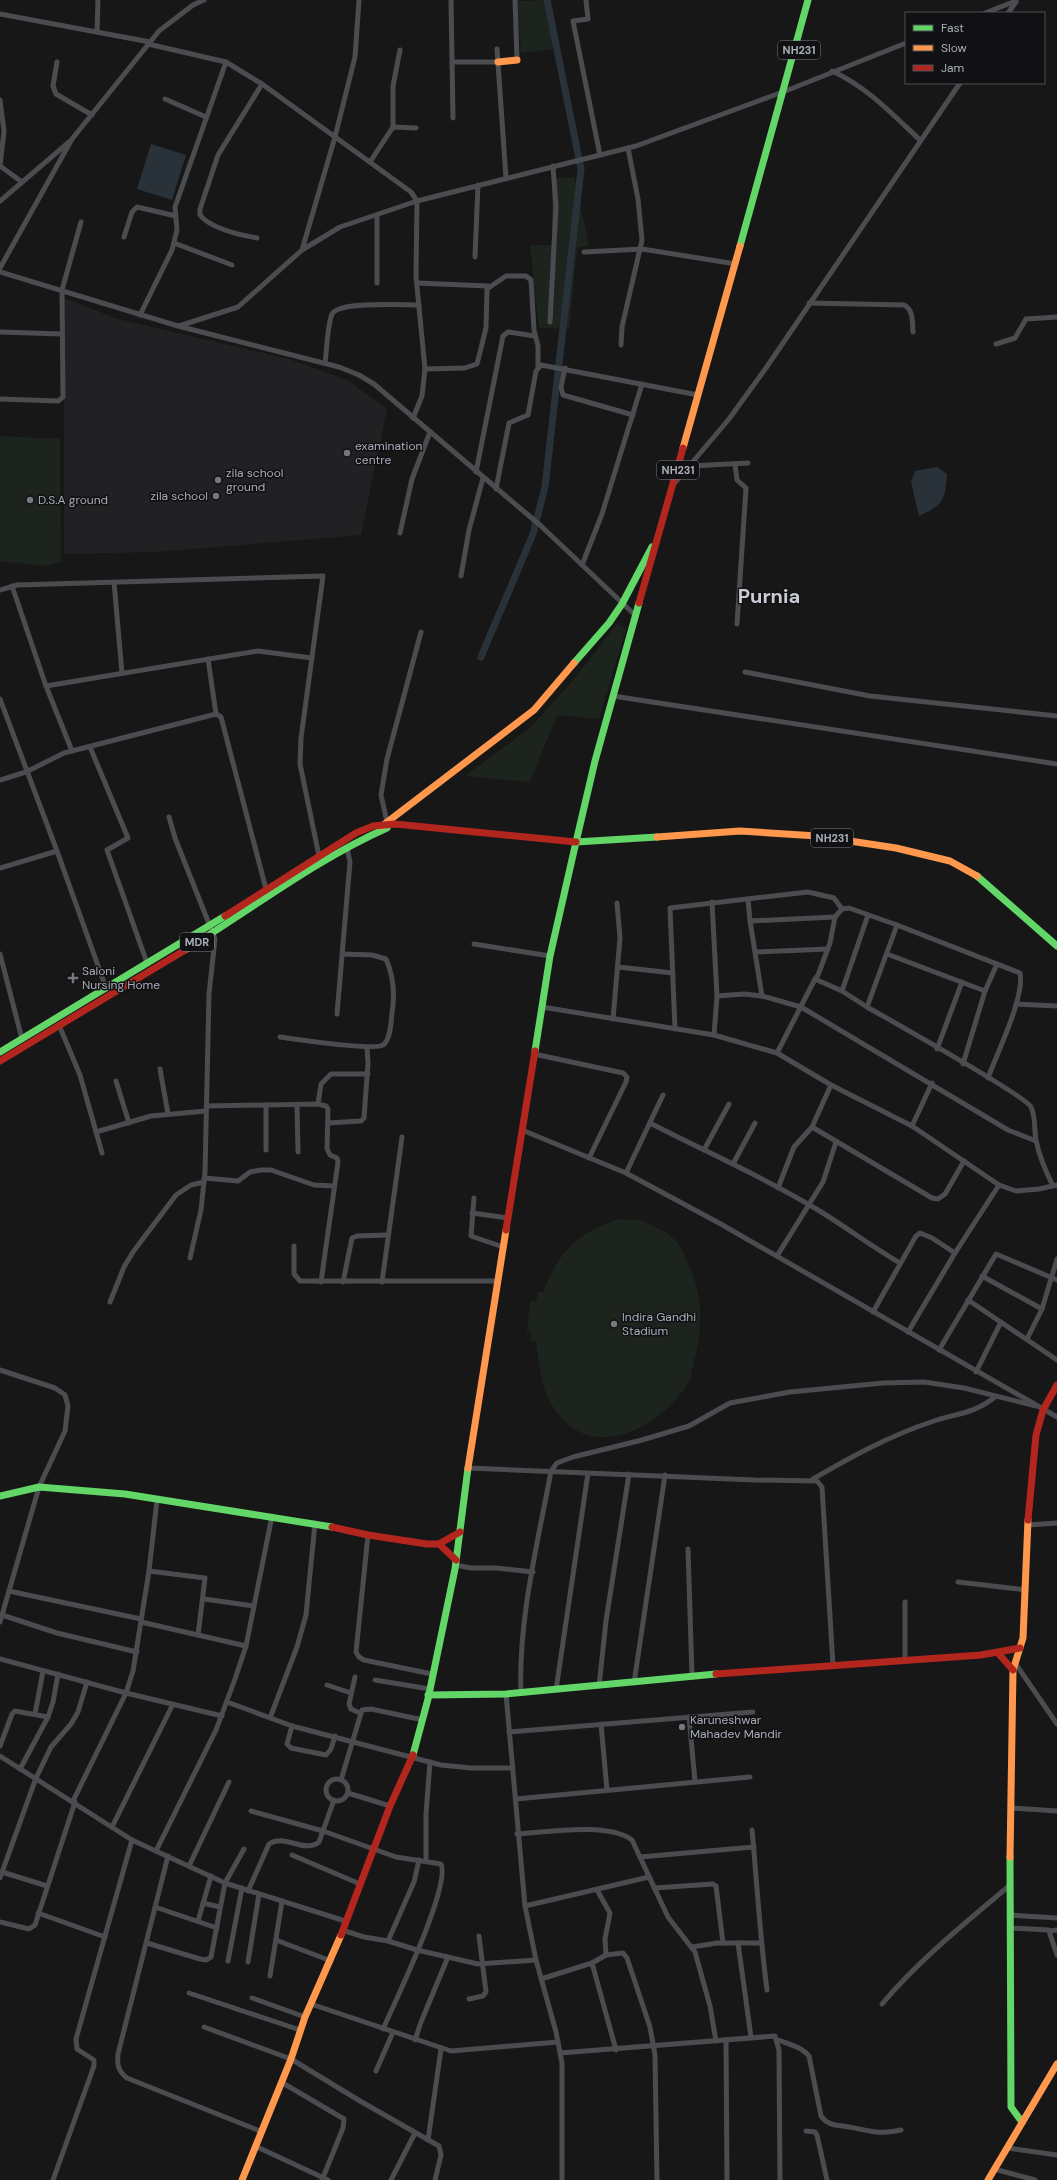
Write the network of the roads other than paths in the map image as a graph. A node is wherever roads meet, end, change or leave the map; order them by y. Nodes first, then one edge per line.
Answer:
1 (98, 0) edge
2 (204, 0) edge
3 (359, 0) edge
4 (451, 0) edge
5 (515, 0) edge
6 (586, 0) edge
7 (808, 0) edge
8 (814, 0) edge
9 (1017, 1) edge
10 (194, 2) edge
11 (988, 12) edge
12 (1009, 12) edge
13 (0, 14) edge
14 (97, 32) junction
15 (149, 43) junction
16 (905, 43) edge
17 (497, 49) dead end
18 (400, 50) dead end
19 (517, 60) joint
20 (57, 62) dead end
21 (226, 62) junction
22 (452, 62) junction
23 (498, 62) junction
24 (832, 71) junction
25 (262, 84) junction
26 (959, 84) edge
27 (784, 94) junction
28 (166, 99) dead end
29 (0, 100) edge
30 (92, 115) junction
31 (206, 117) junction
32 (453, 118) dead end
33 (393, 127) junction
34 (416, 128) dead end
35 (335, 136) junction
36 (72, 139) junction
37 (920, 140) junction
38 (628, 148) junction
39 (600, 155) junction
40 (370, 162) junction
41 (553, 166) junction
42 (506, 178) junction
43 (22, 182) junction
44 (478, 185) junction
45 (0, 201) edge
46 (417, 201) junction
47 (377, 214) junction
48 (176, 216) junction
49 (81, 222) dead end
50 (124, 237) dead end
51 (257, 238) dead end
52 (174, 243) junction
53 (642, 249) junction
54 (302, 250) junction
55 (584, 252) dead end
56 (475, 257) dead end
57 (736, 264) junction
58 (232, 265) dead end
59 (0, 268) edge
60 (0, 272) edge
61 (377, 283) dead end
62 (417, 283) junction
63 (488, 286) junction
64 (62, 290) junction
65 (808, 303) junction
66 (419, 305) junction
67 (140, 315) junction
68 (1057, 316) edge
69 (550, 322) dead end
70 (178, 326) junction
71 (0, 332) edge
72 (913, 332) dead end
73 (62, 334) junction
74 (535, 336) junction
75 (996, 344) dead end
76 (621, 345) dead end
77 (325, 363) junction
78 (538, 367) junction
79 (563, 368) junction
80 (425, 369) junction
81 (642, 384) junction
82 (698, 395) junction
83 (0, 399) edge
84 (633, 415) junction
85 (413, 418) junction
86 (430, 432) junction
87 (735, 464) junction
88 (748, 464) dead end
89 (690, 466) junction
90 (476, 472) junction
91 (483, 478) junction
92 (673, 485) junction
93 (496, 489) junction
94 (400, 534) dead end
95 (658, 534) junction
96 (582, 565) junction
97 (461, 576) dead end
98 (114, 582) junction
99 (12, 586) junction
100 (0, 590) edge
101 (622, 604) junction
102 (636, 616) junction
103 (737, 624) dead end
104 (421, 632) dead end
105 (312, 658) junction
106 (208, 659) junction
107 (745, 672) dead end
108 (122, 673) junction
109 (46, 686) junction
110 (613, 696) junction
111 (0, 699) edge
112 (216, 714) junction
113 (1057, 716) edge
114 (90, 747) junction
115 (72, 751) junction
116 (1057, 764) edge
117 (26, 772) junction
118 (0, 780) edge
119 (169, 817) dead end
120 (385, 823) junction
121 (395, 824) junction
122 (371, 835) junction
123 (576, 842) junction
124 (347, 848) junction
125 (57, 851) junction
126 (319, 856) junction
127 (0, 868) edge
128 (266, 890) junction
129 (748, 898) junction
130 (712, 902) junction
131 (618, 903) dead end
132 (842, 908) junction
133 (868, 915) junction
134 (834, 917) junction
135 (750, 921) junction
136 (897, 925) junction
137 (210, 926) junction
138 (213, 933) junction
139 (474, 944) dead end
140 (1057, 946) edge
141 (828, 949) junction
142 (756, 952) junction
143 (0, 954) edge
144 (343, 954) junction
145 (887, 954) junction
146 (550, 956) junction
147 (147, 963) junction
148 (997, 964) junction
149 (618, 967) junction
150 (673, 973) junction
151 (815, 979) junction
152 (962, 982) junction
153 (106, 988) junction
154 (842, 991) junction
155 (985, 991) junction
156 (717, 996) junction
157 (762, 996) junction
158 (1016, 1004) junction
159 (1057, 1006) edge
160 (542, 1007) junction
161 (802, 1007) junction
162 (867, 1007) junction
163 (337, 1014) dead end
164 (613, 1019) junction
165 (59, 1025) junction
166 (675, 1029) junction
167 (714, 1035) junction
168 (280, 1037) dead end
169 (22, 1039) junction
170 (367, 1047) junction
171 (937, 1049) junction
172 (0, 1052) edge
173 (777, 1053) junction
174 (534, 1054) junction
175 (0, 1061) edge
176 (963, 1064) junction
177 (160, 1069) dead end
178 (368, 1074) junction
179 (988, 1078) junction
180 (116, 1081) dead end
181 (932, 1083) junction
182 (832, 1085) junction
183 (663, 1095) dead end
184 (318, 1104) junction
185 (729, 1104) dead end
186 (266, 1105) junction
187 (297, 1105) junction
188 (206, 1108) junction
189 (168, 1114) junction
190 (128, 1123) junction
191 (328, 1123) junction
192 (650, 1123) junction
193 (755, 1123) dead end
194 (912, 1126) junction
195 (812, 1127) junction
196 (522, 1130) junction
197 (96, 1132) junction
198 (402, 1137) dead end
199 (1036, 1141) junction
200 (836, 1142) junction
201 (266, 1150) dead end
202 (704, 1150) junction
203 (298, 1152) dead end
204 (102, 1153) dead end
205 (589, 1158) junction
206 (964, 1161) junction
207 (733, 1164) junction
208 (626, 1174) junction
209 (204, 1180) junction
210 (999, 1185) junction
211 (334, 1186) junction
212 (1055, 1186) edge
213 (778, 1188) junction
214 (474, 1198) dead end
215 (807, 1205) junction
216 (472, 1213) junction
217 (508, 1218) junction
218 (388, 1235) junction
219 (294, 1246) dead end
220 (504, 1247) junction
221 (955, 1253) junction
222 (777, 1256) junction
223 (190, 1258) dead end
224 (1057, 1259) edge
225 (900, 1264) junction
226 (982, 1276) junction
227 (1055, 1279) edge
228 (498, 1281) junction
229 (321, 1282) junction
230 (343, 1282) junction
231 (382, 1282) junction
232 (968, 1300) junction
233 (110, 1302) dead end
234 (1042, 1309) junction
235 (873, 1312) junction
236 (1001, 1322) junction
237 (908, 1332) junction
238 (1027, 1340) junction
239 (939, 1350) junction
240 (1057, 1360) edge
241 (0, 1370) edge
242 (976, 1372) junction
243 (1057, 1385) edge
244 (995, 1397) junction
245 (1036, 1406) junction
246 (1043, 1410) junction
247 (1057, 1417) edge
248 (468, 1468) junction
249 (551, 1471) junction
250 (588, 1473) junction
251 (629, 1474) junction
252 (665, 1475) junction
253 (813, 1479) junction
254 (39, 1487) junction
255 (0, 1496) edge
256 (157, 1500) junction
257 (272, 1516) junction
258 (315, 1523) junction
259 (1057, 1523) edge
260 (1028, 1525) junction
261 (460, 1532) junction
262 (368, 1535) junction
263 (439, 1544) junction
264 (688, 1549) dead end
265 (456, 1563) junction
266 (149, 1571) junction
267 (533, 1572) junction
268 (958, 1582) dead end
269 (1026, 1590) junction
270 (9, 1591) junction
271 (204, 1599) junction
272 (905, 1602) dead end
273 (254, 1606) junction
274 (2, 1615) junction
275 (141, 1621) junction
276 (0, 1622) edge
277 (198, 1635) junction
278 (246, 1646) junction
279 (1020, 1648) junction
280 (137, 1652) junction
281 (998, 1653) junction
282 (0, 1659) edge
283 (905, 1660) junction
284 (833, 1665) junction
285 (1014, 1666) junction
286 (43, 1670) junction
287 (58, 1674) junction
288 (432, 1674) junction
289 (692, 1676) junction
290 (355, 1677) dead end
291 (375, 1680) dead end
292 (86, 1682) junction
293 (634, 1683) junction
294 (327, 1685) dead end
295 (599, 1686) junction
296 (556, 1690) junction
297 (429, 1692) junction
298 (126, 1693) junction
299 (351, 1693) junction
300 (521, 1693) junction
301 (506, 1694) junction
302 (227, 1702) junction
303 (173, 1704) junction
304 (753, 1712) dead end
305 (360, 1713) junction
306 (35, 1714) junction
307 (222, 1716) junction
308 (48, 1717) junction
309 (689, 1717) junction
310 (270, 1718) junction
311 (423, 1720) junction
312 (601, 1724) junction
313 (1057, 1724) edge
314 (292, 1726) junction
315 (510, 1732) junction
316 (335, 1736) junction
317 (354, 1741) junction
318 (0, 1746) edge
319 (0, 1756) edge
320 (413, 1757) junction
321 (430, 1762) junction
322 (20, 1768) junction
323 (513, 1768) junction
324 (750, 1777) dead end
325 (36, 1778) junction
326 (341, 1780) junction
327 (695, 1781) junction
328 (228, 1782) dead end
329 (607, 1790) junction
330 (348, 1793) junction
331 (516, 1799) junction
332 (334, 1800) junction
333 (74, 1802) junction
334 (390, 1806) junction
335 (1012, 1808) junction
336 (251, 1811) dead end
337 (1057, 1811) edge
338 (112, 1827) junction
339 (752, 1830) dead end
340 (323, 1831) junction
341 (517, 1834) junction
342 (132, 1840) junction
343 (754, 1847) junction
344 (244, 1849) dead end
345 (374, 1849) junction
346 (156, 1851) junction
347 (168, 1856) junction
348 (292, 1856) dead end
349 (640, 1857) junction
350 (419, 1860) junction
351 (426, 1861) junction
352 (190, 1866) junction
353 (2, 1872) junction
354 (211, 1876) junction
355 (649, 1877) junction
356 (0, 1878) edge
357 (225, 1883) junction
358 (360, 1884) junction
359 (48, 1886) junction
360 (1009, 1886) junction
361 (242, 1888) junction
362 (654, 1888) junction
363 (597, 1890) junction
364 (248, 1891) junction
365 (259, 1894) junction
366 (282, 1901) junction
367 (203, 1903) junction
368 (525, 1906) junction
369 (155, 1907) junction
370 (220, 1907) junction
371 (38, 1913) junction
372 (1009, 1915) junction
373 (1057, 1918) edge
374 (198, 1921) junction
375 (345, 1921) junction
376 (0, 1922) edge
377 (217, 1928) junction
378 (1009, 1928) junction
379 (342, 1930) junction
380 (1050, 1930) junction
381 (1057, 1930) edge
382 (105, 1936) junction
383 (479, 1936) dead end
384 (276, 1940) junction
385 (388, 1941) junction
386 (147, 1943) junction
387 (724, 1943) junction
388 (738, 1943) junction
389 (761, 1943) junction
390 (692, 1947) junction
391 (417, 1950) junction
392 (606, 1955) junction
393 (1057, 1955) edge
394 (448, 1957) junction
395 (331, 1960) junction
396 (536, 1960) junction
397 (228, 1961) dead end
398 (248, 1962) dead end
399 (592, 1963) junction
400 (483, 1964) junction
401 (270, 1976) dead end
402 (541, 1978) junction
403 (767, 1990) dead end
404 (189, 1993) dead end
405 (252, 1998) dead end
406 (469, 1999) dead end
407 (311, 2004) junction
408 (882, 2004) dead end
409 (305, 2017) junction
410 (204, 2027) dead end
411 (384, 2029) junction
412 (300, 2030) junction
413 (393, 2032) junction
414 (751, 2037) junction
415 (415, 2040) junction
416 (726, 2040) junction
417 (778, 2040) junction
418 (716, 2041) junction
419 (558, 2042) junction
420 (654, 2047) junction
421 (441, 2049) junction
422 (616, 2050) junction
423 (560, 2053) junction
424 (291, 2059) junction
425 (1056, 2067) edge
426 (376, 2071) dead end
427 (281, 2082) junction
428 (1022, 2122) junction
429 (901, 2130) dead end
430 (260, 2131) junction
431 (806, 2131) dead end
432 (415, 2133) junction
433 (428, 2140) junction
434 (255, 2146) junction
435 (1007, 2148) junction
436 (1057, 2155) edge
437 (994, 2170) junction
438 (324, 2179) edge
439 (53, 2180) edge
440 (242, 2180) edge
441 (391, 2180) edge
442 (435, 2180) edge
443 (562, 2180) edge
444 (657, 2180) edge
445 (727, 2180) edge
446 (780, 2180) edge
447 (827, 2180) edge
448 (988, 2180) edge
449 (1035, 2180) edge

1 - 14 street
2 - 10 street
3 - 35 street
4 - 22 street
5 - 19 street
6 - 39 street
7 - 27 main road, NH231
8 - 27 main road, NH231
9 - 11 street
9 - 12 street
10 - 15 street
13 - 14 street
14 - 15 street
15 - 21 street
15 - 30 street
16 - 24 street
17 - 23 street
18 - 33 street
19 - 23 main road
20 - 30 street
21 - 25 street
21 - 31 street
22 - 23 street
22 - 32 street
23 - 42 street
24 - 27 street
24 - 37 street
25 - 35 street
25 - 51 street
26 - 37 street
27 - 38 street
27 - 57 main road, NH231
28 - 31 street
29 - 43 street
30 - 36 street
31 - 48 street
33 - 34 street
33 - 40 street
35 - 40 street
35 - 54 street
36 - 43 street
36 - 59 street
37 - 65 street
38 - 39 street
38 - 53 street
39 - 41 street
40 - 46 street
41 - 42 street
41 - 69 street
42 - 44 street
43 - 45 street
44 - 46 street
44 - 56 street
46 - 47 street
46 - 62 street
47 - 54 street
47 - 61 street
48 - 50 street
48 - 52 street
49 - 64 street
52 - 58 street
52 - 67 street
53 - 55 street
53 - 57 street
53 - 76 street
54 - 70 street
57 - 82 main road, NH231
60 - 64 street
62 - 63 street
62 - 66 street
63 - 74 street
63 - 80 street
64 - 67 street
64 - 73 street
65 - 72 street
65 - 89 street
66 - 77 street
66 - 80 street
67 - 70 street
68 - 75 street
70 - 77 street
71 - 73 street
73 - 83 street
74 - 78 street
74 - 90 street
77 - 85 street
78 - 79 street
78 - 93 street
79 - 81 street
79 - 84 street
80 - 85 street
81 - 82 street
81 - 84 street
82 - 92 main road, NH231
84 - 96 street
85 - 86 street
86 - 90 street
86 - 94 street
87 - 88 street
87 - 89 street
87 - 103 street
89 - 92 street
90 - 91 street
91 - 93 street
91 - 97 street
92 - 95 main road, NH231
93 - 96 street
95 - 101 main road
95 - 102 main road, NH231
96 - 101 street
98 - 99 street
98 - 105 street
98 - 108 street
99 - 100 street
99 - 109 street
101 - 102 street
101 - 120 main road
102 - 110 main road, NH231
104 - 120 street
105 - 106 street
105 - 126 street
106 - 108 street
106 - 112 street
107 - 113 street
108 - 109 street
109 - 115 street
110 - 116 street
110 - 123 main road, NH231
111 - 117 street
112 - 114 street
112 - 128 street
114 - 115 street
114 - 147 street
115 - 117 street
117 - 118 street
117 - 125 street
119 - 137 street
120 - 121 main road, MDR
120 - 122 main road
120 - 126 main road, MDR
121 - 122 main road, MDR
121 - 123 main road, MDR
122 - 124 main road, MDR
123 - 140 main road, NH231
123 - 146 main road
124 - 138 main road, MDR
124 - 144 street
125 - 127 street
125 - 153 street
126 - 128 main road, MDR
128 - 137 main road, MDR
129 - 130 street
129 - 132 street
129 - 135 street
130 - 150 street
130 - 156 street
131 - 149 street
132 - 133 street
132 - 134 street
133 - 136 street
133 - 154 street
134 - 135 street
134 - 141 street
135 - 142 street
136 - 145 street
136 - 148 street
137 - 138 street
137 - 147 main road, MDR
138 - 165 main road, MDR
138 - 188 street
139 - 146 street
141 - 142 street
141 - 151 street
142 - 157 street
143 - 169 street
144 - 163 street
144 - 170 street
145 - 152 street
145 - 162 street
146 - 160 main road
147 - 153 main road, MDR
148 - 155 street
148 - 158 street
149 - 150 street
149 - 164 street
150 - 166 street
151 - 154 street
151 - 161 street
152 - 155 street
152 - 171 street
153 - 169 main road, MDR
154 - 162 street
155 - 176 street
156 - 157 street
156 - 167 street
157 - 161 street
158 - 159 street
158 - 179 street
160 - 164 street
160 - 174 main road
161 - 173 street
161 - 181 street
162 - 171 street
164 - 166 street
165 - 175 main road, MDR
165 - 197 street
166 - 167 street
167 - 173 street
168 - 170 street
169 - 172 main road, MDR
170 - 178 street
171 - 176 street
173 - 182 street
174 - 196 main road
174 - 205 street
176 - 179 street
177 - 189 street
178 - 184 street
178 - 191 street
179 - 199 street
180 - 190 street
181 - 194 street
181 - 199 street
182 - 194 street
182 - 195 street
183 - 192 street
184 - 187 street
184 - 191 street
185 - 202 street
186 - 187 street
186 - 188 street
186 - 201 street
187 - 203 street
188 - 189 street
188 - 209 street
189 - 190 street
190 - 197 street
191 - 211 street
192 - 202 street
192 - 208 street
193 - 207 street
194 - 206 street
195 - 200 street
195 - 213 street
196 - 205 street
196 - 217 main road
197 - 204 street
198 - 218 street
199 - 212 street
200 - 206 street
200 - 215 street
202 - 207 street
205 - 208 street
206 - 210 street
207 - 213 street
208 - 222 street
209 - 211 street
209 - 223 street
209 - 233 street
210 - 212 street
210 - 221 street
211 - 229 street
213 - 215 street
214 - 216 street
215 - 222 street
215 - 225 street
216 - 217 street
216 - 220 street
217 - 220 main road
218 - 230 street
218 - 231 street
219 - 229 street
220 - 228 main road
221 - 225 street
221 - 237 street
222 - 235 street
224 - 227 street
225 - 235 street
226 - 227 street
226 - 232 street
226 - 234 street
227 - 234 street
228 - 231 street
228 - 248 main road
229 - 230 street
230 - 231 street
232 - 236 street
232 - 239 street
234 - 238 street
235 - 237 street
236 - 238 street
236 - 242 street
237 - 239 street
238 - 240 street
239 - 242 street
241 - 254 street
242 - 245 street
243 - 246 main road
244 - 245 street
244 - 249 street
244 - 253 street
245 - 246 street
246 - 247 street
246 - 260 main road
248 - 249 street
248 - 261 main road
249 - 250 street
249 - 267 street
250 - 251 street
250 - 296 street
251 - 252 street
251 - 295 street
252 - 253 street
252 - 293 street
253 - 284 street
254 - 255 main road
254 - 256 main road
254 - 270 street
256 - 257 main road
256 - 266 street
257 - 258 main road
257 - 273 street
258 - 262 main road
258 - 310 street
259 - 260 street
260 - 269 main road
261 - 263 main road
261 - 265 main road
262 - 263 main road
262 - 288 street
263 - 265 main road
264 - 289 street
265 - 267 street
265 - 288 main road
266 - 271 street
266 - 275 street
267 - 300 street
268 - 269 street
269 - 279 main road
270 - 274 street
270 - 275 street
271 - 273 street
271 - 277 street
272 - 283 street
273 - 278 street
274 - 276 street
274 - 280 street
275 - 277 street
275 - 280 street
277 - 278 street
278 - 302 street
279 - 281 main road
279 - 285 main road
280 - 298 street
281 - 283 main road
281 - 285 main road
282 - 286 street
283 - 284 main road
284 - 289 main road
285 - 313 street
285 - 335 main road
286 - 287 street
286 - 306 street
287 - 292 street
287 - 308 street
288 - 297 main road
289 - 293 main road
290 - 299 street
291 - 297 street
292 - 298 street
292 - 325 street
293 - 295 main road
294 - 299 street
295 - 296 main road
296 - 300 main road
297 - 301 main road
297 - 311 main road
298 - 303 street
298 - 333 street
299 - 305 street
300 - 301 main road
301 - 315 street
302 - 307 street
302 - 310 street
303 - 307 street
303 - 338 street
304 - 309 street
305 - 311 street
305 - 317 street
306 - 308 street
306 - 318 street
307 - 346 street
308 - 322 street
309 - 312 street
309 - 327 street
310 - 314 street
311 - 320 main road
312 - 315 street
312 - 329 street
314 - 316 street
314 - 316 street
315 - 323 street
316 - 317 street
317 - 320 street
317 - 326 street
319 - 322 street
320 - 321 street
320 - 334 main road
321 - 323 street
321 - 351 street
322 - 325 street
323 - 331 street
324 - 327 street
325 - 333 street
325 - 353 street
326 - 330 street
326 - 332 street
327 - 329 street
328 - 352 street
329 - 331 street
330 - 332 street
330 - 334 street
331 - 341 street
332 - 340 street
333 - 338 street
333 - 359 street
334 - 345 main road
335 - 337 street
335 - 360 main road
336 - 340 street
338 - 342 street
339 - 343 street
340 - 345 street
340 - 364 street
341 - 349 street
341 - 368 street
342 - 346 street
342 - 382 street
343 - 349 street
343 - 389 street
344 - 357 street
345 - 350 street
345 - 358 main road
346 - 347 street
347 - 352 street
347 - 369 street
348 - 358 street
349 - 355 street
350 - 351 street
350 - 385 street
351 - 391 street
352 - 354 street
353 - 356 street
353 - 359 street
354 - 357 street
354 - 367 street
355 - 362 street
355 - 363 street
357 - 361 street
357 - 370 street
358 - 375 main road
359 - 371 street
360 - 372 main road
360 - 408 street
361 - 364 street
361 - 397 street
362 - 387 street
362 - 390 street
363 - 368 street
363 - 392 street
364 - 365 street
365 - 366 street
365 - 398 street
366 - 375 street
366 - 384 street
367 - 370 street
367 - 374 street
368 - 396 street
369 - 374 street
369 - 386 street
370 - 377 street
371 - 376 street
371 - 382 street
372 - 373 street
372 - 378 main road
374 - 377 street
375 - 379 main road
377 - 386 street
378 - 380 street
378 - 428 main road
379 - 385 street
379 - 395 main road
380 - 381 street
380 - 393 street
382 - 439 street
383 - 400 street
384 - 395 street
384 - 401 street
385 - 391 street
386 - 430 street
387 - 388 street
387 - 390 street
388 - 389 street
388 - 414 street
389 - 403 street
390 - 418 street
391 - 394 street
391 - 411 street
392 - 399 street
392 - 420 street
394 - 400 street
394 - 415 street
395 - 407 main road
396 - 400 street
396 - 402 street
399 - 402 street
399 - 422 street
400 - 406 street
402 - 419 street
404 - 412 street
405 - 409 street
407 - 409 main road
407 - 411 street
409 - 412 main road
410 - 424 street
411 - 413 street
412 - 424 main road
413 - 415 street
413 - 426 street
414 - 416 street
414 - 417 street
415 - 421 street
416 - 418 street
416 - 445 street
417 - 429 street
417 - 446 street
418 - 420 street
419 - 421 street
419 - 423 street
420 - 422 street
420 - 444 street
421 - 433 street
422 - 423 street
423 - 443 street
424 - 427 main road
424 - 432 street
425 - 428 main road
427 - 430 main road
427 - 438 street
428 - 435 main road
430 - 434 main road
431 - 447 street
432 - 433 street
432 - 441 street
433 - 442 street
434 - 438 street
434 - 440 main road
435 - 436 street
435 - 437 main road
437 - 448 main road
437 - 449 street

